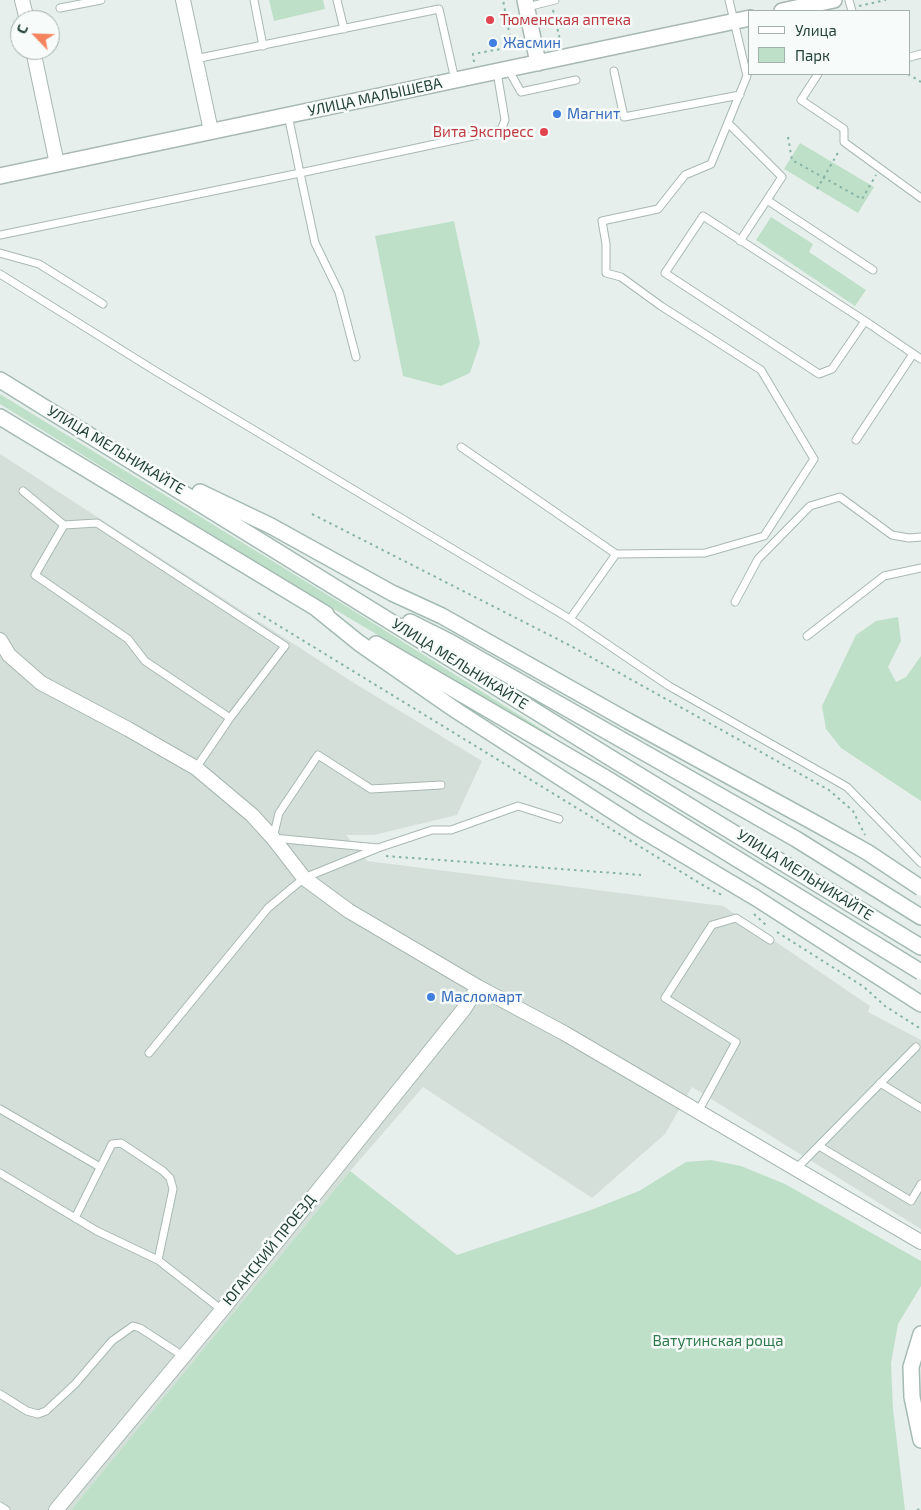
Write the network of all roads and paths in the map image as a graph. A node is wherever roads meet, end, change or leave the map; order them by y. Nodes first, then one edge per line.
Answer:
1 (101, 0) edge
2 (183, 0) edge
3 (254, 0) edge
4 (337, 0) edge
5 (553, 0) edge
6 (729, 0) edge
7 (834, 0) edge
8 (526, 3) edge
9 (60, 8) dead end
10 (787, 10) edge
11 (748, 18) edge
12 (734, 22) junction
13 (344, 29) junction
14 (263, 46) junction
15 (564, 57) junction
16 (195, 59) junction
17 (35, 60) edge
18 (538, 63) junction
19 (503, 70) junction
20 (614, 71) dead end
21 (817, 75) edge
22 (910, 75) edge
23 (454, 80) junction
24 (576, 80) dead end
25 (921, 82) edge
26 (740, 95) junction
27 (288, 115) junction
28 (728, 123) junction
29 (211, 131) junction
30 (788, 137) dead end
31 (844, 142) junction
32 (57, 164) junction
33 (879, 169) junction
34 (300, 173) junction
35 (0, 176) edge
36 (824, 177) junction
37 (817, 189) dead end
38 (921, 198) edge
39 (767, 200) junction
40 (0, 235) edge
41 (740, 241) junction
42 (0, 253) edge
43 (873, 270) dead end
44 (0, 274) edge
45 (103, 304) dead end
46 (865, 321) junction
47 (913, 354) junction
48 (356, 357) dead end
49 (921, 359) edge
50 (0, 380) edge
51 (0, 417) edge
52 (856, 440) dead end
53 (461, 447) dead end
54 (153, 473) junction
55 (23, 491) dead end
56 (312, 514) dead end
57 (64, 525) junction
58 (921, 537) edge
59 (616, 554) junction
60 (921, 568) edge
61 (331, 583) junction
62 (735, 602) dead end
63 (317, 609) junction
64 (258, 613) dead end
65 (570, 619) junction
66 (807, 636) dead end
67 (0, 640) edge
68 (4, 654) edge
69 (230, 718) junction
70 (196, 768) junction
71 (441, 785) dead end
72 (560, 818) dead end
73 (866, 835) dead end
74 (273, 838) junction
75 (378, 848) junction
76 (366, 854) junction
77 (921, 863) edge
78 (641, 875) dead end
79 (304, 878) junction
80 (921, 888) edge
81 (725, 896) dead end
82 (752, 913) dead end
83 (921, 917) edge
84 (768, 927) dead end
85 (776, 932) dead end
86 (770, 940) dead end
87 (921, 946) edge
88 (921, 972) edge
89 (478, 987) junction
90 (921, 1004) edge
91 (921, 1029) edge
92 (916, 1046) dead end
93 (149, 1053) dead end
94 (880, 1083) junction
95 (921, 1108) edge
96 (0, 1109) edge
97 (698, 1110) junction
98 (820, 1146) junction
99 (100, 1167) junction
100 (797, 1168) junction
101 (0, 1173) edge
102 (921, 1184) edge
103 (75, 1218) junction
104 (921, 1242) edge
105 (158, 1260) junction
106 (222, 1310) junction
107 (921, 1334) edge
108 (183, 1356) junction
109 (0, 1394) edge
110 (921, 1440) edge
111 (0, 1506) edge
112 (921, 1509) edge
113 (6, 1510) edge
114 (56, 1510) edge
115 (917, 1510) edge

1 - 9 lane
2 - 16 street
3 - 14 lane
4 - 13 lane
5 - 8 lane
5 - 15 path
6 - 12 lane
7 - 10 main road
8 - 18 main road
11 - 12 main road, УЛИЦА МАЛЫШЕВА
12 - 15 main road, УЛИЦА МАЛЫШЕВА
12 - 26 lane
13 - 14 lane
13 - 23 lane
14 - 16 lane
15 - 18 main road, УЛИЦА МАЛЫШЕВА
16 - 29 street
17 - 32 street
18 - 19 main road, УЛИЦА МАЛЫШЕВА
19 - 23 main road, УЛИЦА МАЛЫШЕВА
19 - 24 lane
19 - 34 lane
20 - 26 lane
21 - 31 lane
22 - 25 path
23 - 27 main road, УЛИЦА МАЛЫШЕВА
26 - 28 lane
27 - 29 main road, УЛИЦА МАЛЫШЕВА
27 - 34 lane
28 - 39 lane
28 - 59 lane
29 - 32 main road, УЛИЦА МАЛЫШЕВА
30 - 36 path
31 - 33 lane
31 - 36 path
32 - 35 main road, УЛИЦА МАЛЫШЕВА
33 - 36 path
33 - 38 lane
34 - 40 lane
34 - 48 lane
36 - 37 path
39 - 41 lane
39 - 43 lane
41 - 46 lane
41 - 46 lane
42 - 45 lane
44 - 65 lane
46 - 47 lane
47 - 49 lane
47 - 52 lane
50 - 54 main road, УЛИЦА МЕЛЬНИКАЙТЕ
51 - 63 main road, УЛИЦА МЕЛЬНИКАЙТЕ
53 - 59 lane
54 - 61 main road, УЛИЦА МЕЛЬНИКАЙТЕ
54 - 80 main road, bridge
55 - 57 lane
56 - 73 path
57 - 69 lane
57 - 69 lane
58 - 62 lane
59 - 65 lane
60 - 66 lane
61 - 83 main road
61 - 87 main road, УЛИЦА МЕЛЬНИКАЙТЕ
63 - 88 main road, УЛИЦА МЕЛЬНИКАЙТЕ, bridge
63 - 90 main road
64 - 81 path
65 - 77 lane
67 - 68 street
68 - 70 street
69 - 70 lane
70 - 74 street
71 - 74 lane
72 - 75 lane
74 - 75 lane
74 - 79 street
75 - 76 lane
76 - 78 path
76 - 79 lane
79 - 89 street
79 - 93 lane
82 - 84 path
85 - 91 path
86 - 97 lane
89 - 97 street
89 - 106 street, ЮГАНСКИЙ ПРОЕЗД
92 - 94 lane
94 - 95 lane
94 - 98 lane
96 - 99 lane
97 - 100 street
98 - 100 lane
98 - 102 lane
99 - 103 lane
99 - 105 lane
100 - 104 street
101 - 103 lane
103 - 105 lane
105 - 106 lane
106 - 108 street, ЮГАНСКИЙ ПРОЕЗД
107 - 110 main road
108 - 109 lane
108 - 114 street, ЮГАНСКИЙ ПРОЕЗД
111 - 113 lane
112 - 115 path

